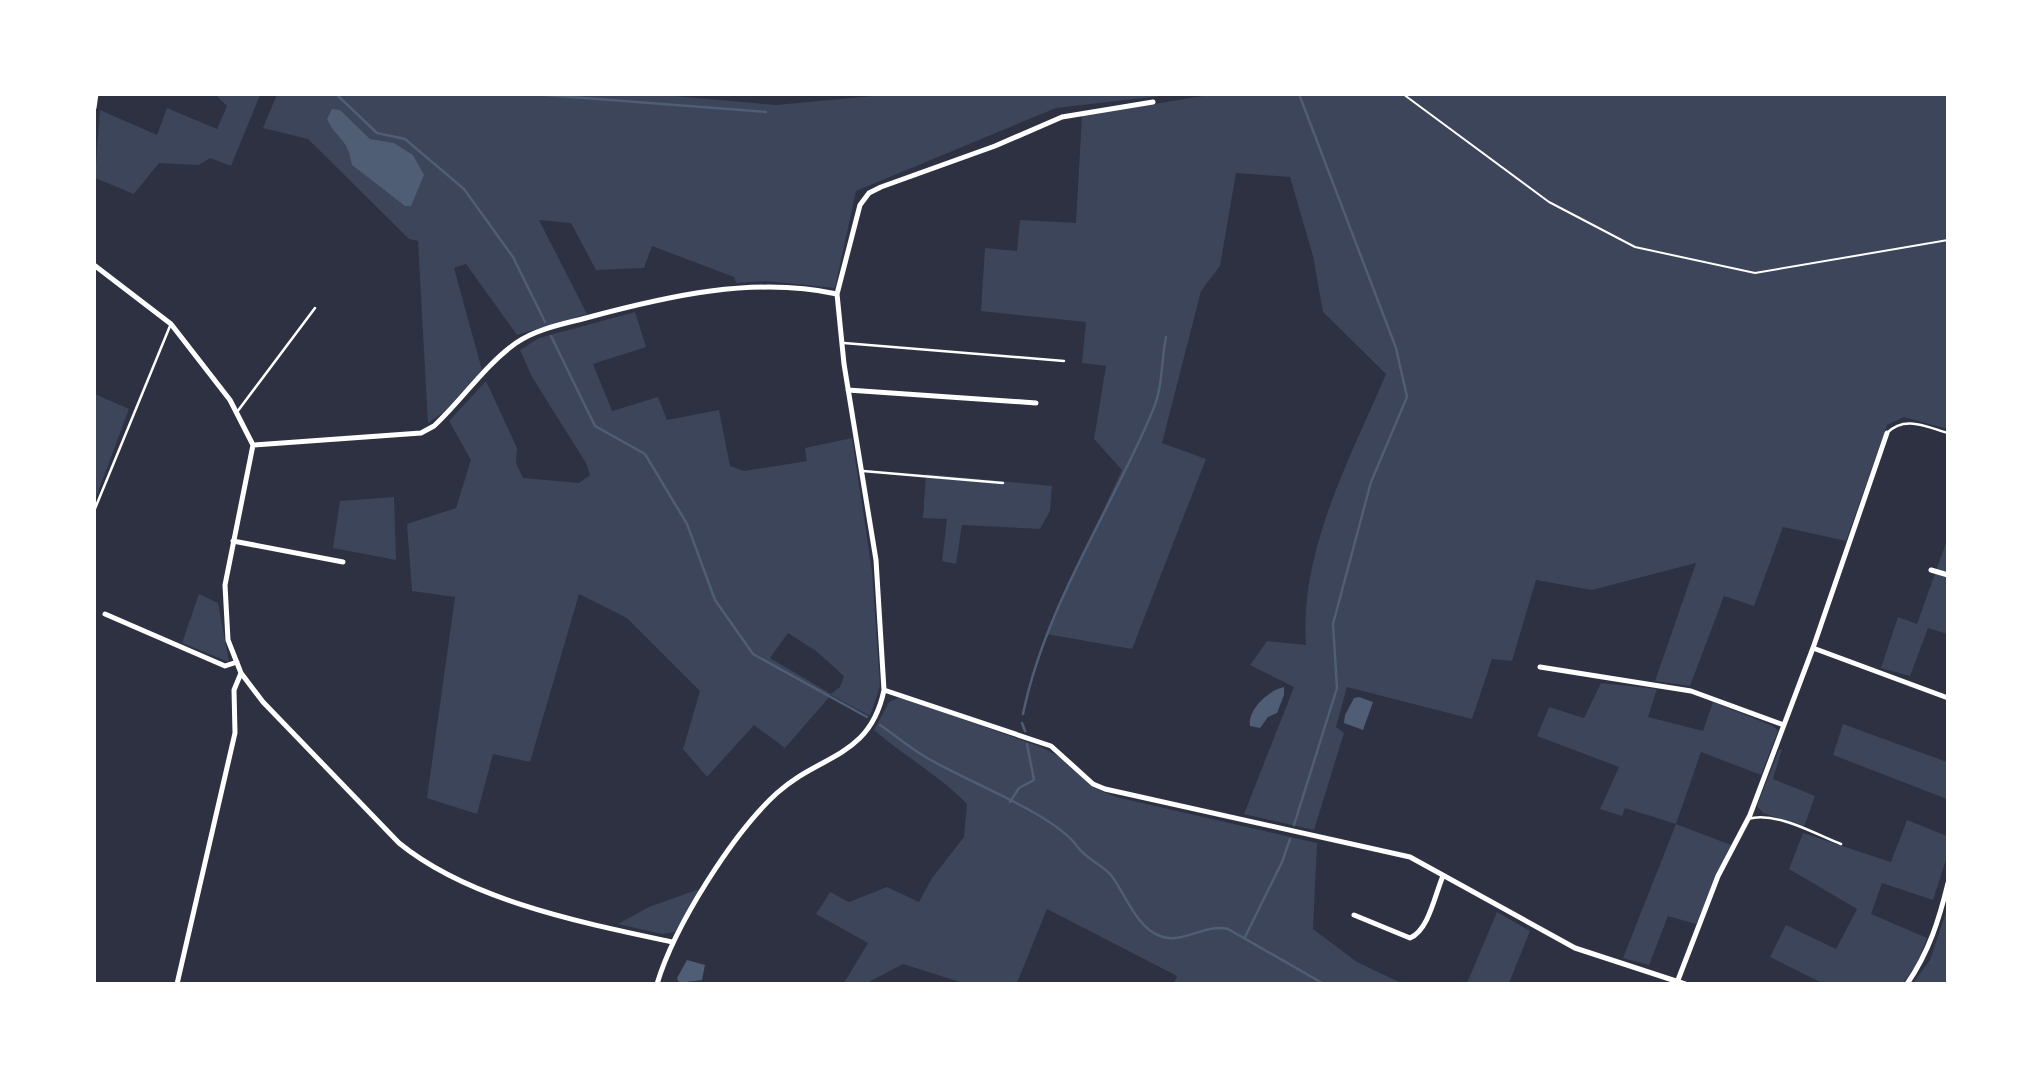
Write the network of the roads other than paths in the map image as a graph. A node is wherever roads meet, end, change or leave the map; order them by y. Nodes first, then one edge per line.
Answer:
1 (96, 94) edge
2 (1153, 102) dead end
3 (94, 108) edge
4 (94, 265) edge
5 (837, 295) junction
6 (316, 308) dead end
7 (171, 324) junction
8 (842, 343) junction
9 (1064, 360) dead end
10 (848, 390) junction
11 (1036, 403) dead end
12 (237, 412) junction
13 (1887, 433) joint
14 (1948, 433) edge
15 (253, 445) junction
16 (862, 471) junction
17 (1003, 483) dead end
18 (94, 511) edge
19 (233, 541) junction
20 (343, 562) dead end
21 (1931, 570) dead end
22 (1948, 575) edge
23 (105, 614) dead end
24 (1813, 648) junction
25 (237, 662) junction
26 (1541, 667) dead end
27 (241, 673) junction
28 (884, 690) junction
29 (1948, 698) edge
30 (1784, 725) junction
31 (1748, 819) junction
32 (1842, 844) dead end
33 (1443, 876) junction
34 (1948, 883) edge
35 (1354, 915) dead end
36 (672, 942) junction
37 (1678, 980) junction
38 (177, 984) edge
39 (657, 984) edge
40 (1685, 984) edge
41 (1907, 984) edge

1 - 3 street
2 - 5 street
4 - 7 street
5 - 8 street
5 - 15 street
6 - 12 lane
7 - 12 street
7 - 18 lane
8 - 9 lane
8 - 10 street
10 - 11 street
10 - 16 street
12 - 15 street
13 - 14 lane
13 - 24 street
15 - 19 street
16 - 17 lane
16 - 28 street
19 - 20 street
19 - 25 street
21 - 22 street
23 - 25 street
24 - 29 street
24 - 30 street
25 - 27 street
26 - 30 street
27 - 36 street
27 - 38 street
28 - 33 street
28 - 36 street
30 - 31 street
31 - 32 lane
31 - 37 street
33 - 35 street
33 - 37 street
34 - 41 street
36 - 39 street
37 - 40 street

